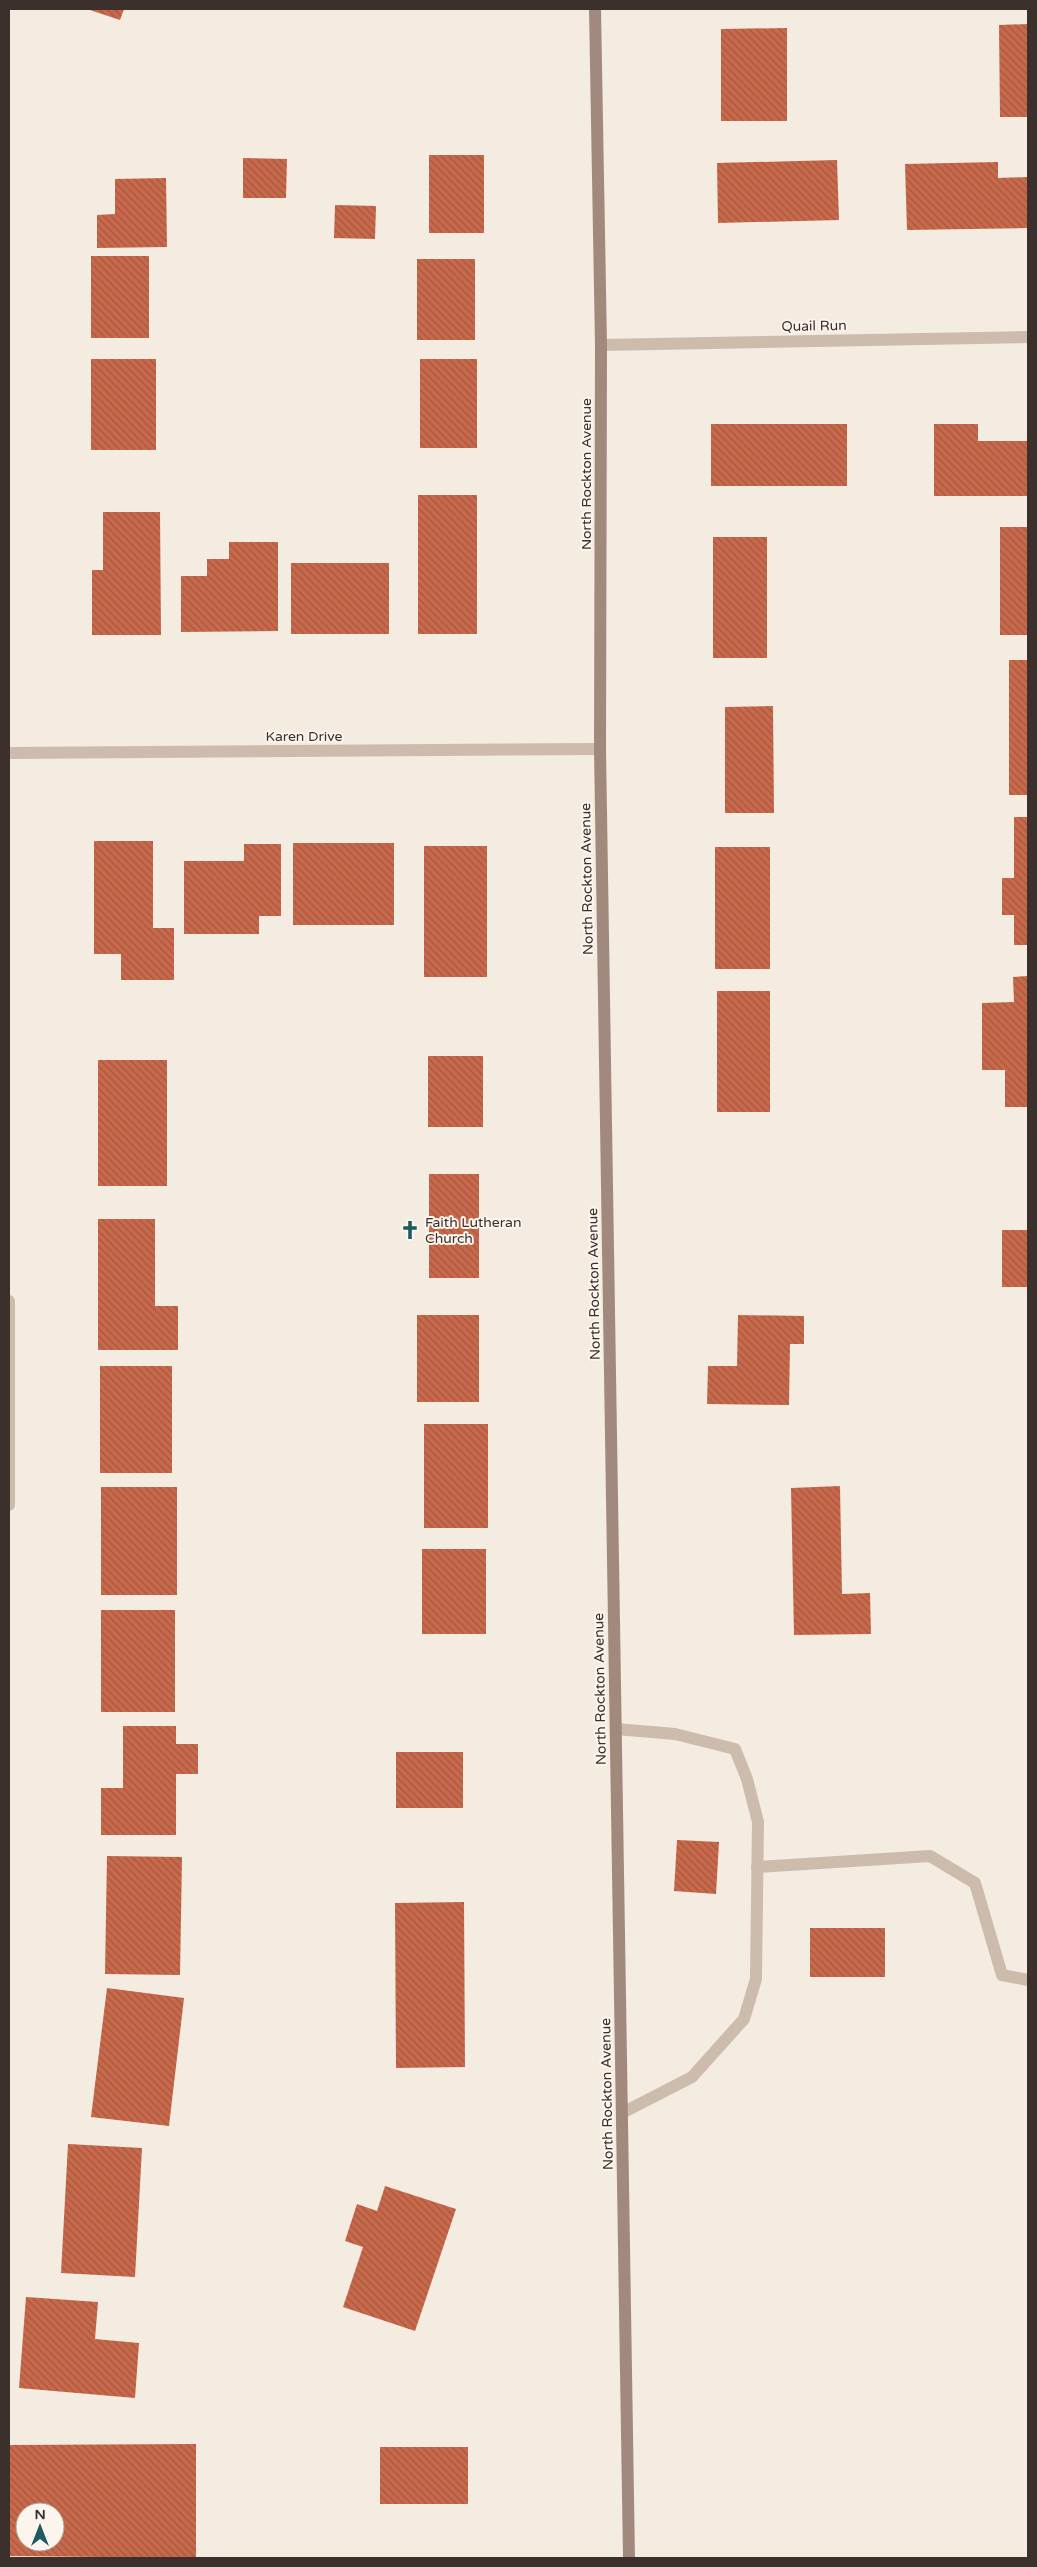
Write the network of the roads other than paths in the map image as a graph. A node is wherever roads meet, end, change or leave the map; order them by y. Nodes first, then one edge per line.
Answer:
1 (595, 9) edge
2 (1028, 337) edge
3 (601, 345) junction
4 (600, 750) junction
5 (9, 753) edge
6 (9, 1300) edge
7 (9, 1343) edge
8 (9, 1505) edge
9 (616, 1729) junction
10 (757, 1867) junction
11 (1028, 1980) edge
12 (622, 2113) junction
13 (629, 2558) edge

1 - 3 main road, North Rockton Avenue
2 - 3 street, Quail Run
3 - 4 main road, North Rockton Avenue
4 - 5 street, Karen Drive
4 - 9 main road, North Rockton Avenue
6 - 7 street
7 - 8 street
9 - 10 street
9 - 12 main road, North Rockton Avenue
10 - 11 street
10 - 12 street
12 - 13 main road, North Rockton Avenue

